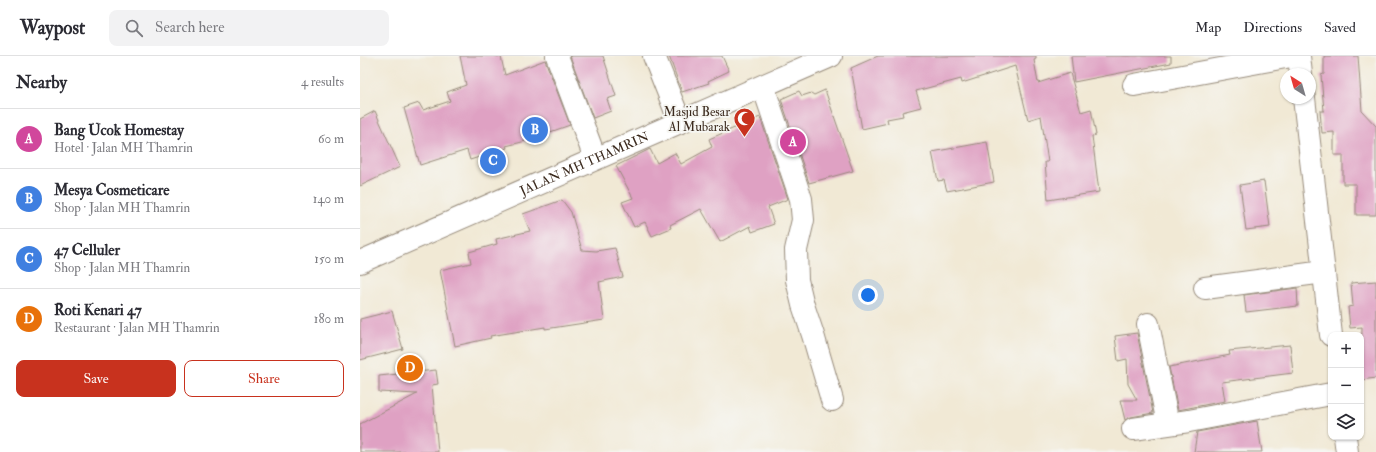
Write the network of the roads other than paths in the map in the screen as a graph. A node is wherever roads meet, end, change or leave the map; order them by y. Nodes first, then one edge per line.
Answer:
1 (556, 56) edge
2 (654, 56) edge
3 (831, 56) edge
4 (1291, 56) edge
5 (1299, 56) edge
6 (1300, 68) edge
7 (1134, 85) dead end
8 (763, 86) junction
9 (1305, 104) edge
10 (680, 122) junction
11 (595, 158) junction
12 (360, 262) edge
13 (1324, 272) junction
14 (1204, 288) dead end
15 (1148, 324) dead end
16 (1332, 332) edge
17 (1328, 395) edge
18 (832, 400) dead end
19 (1168, 424) junction
20 (1133, 429) dead end
21 (1345, 440) edge
22 (1347, 452) edge

1 - 11 street
2 - 10 street
3 - 8 street, JALAN MH THAMRIN
4 - 7 street
5 - 6 street
8 - 10 street, JALAN MH THAMRIN
8 - 18 street
9 - 13 street
10 - 11 street, JALAN MH THAMRIN
11 - 12 street, JALAN MH THAMRIN
13 - 14 street
13 - 16 street
15 - 19 street
17 - 19 street
19 - 20 street
21 - 22 street

